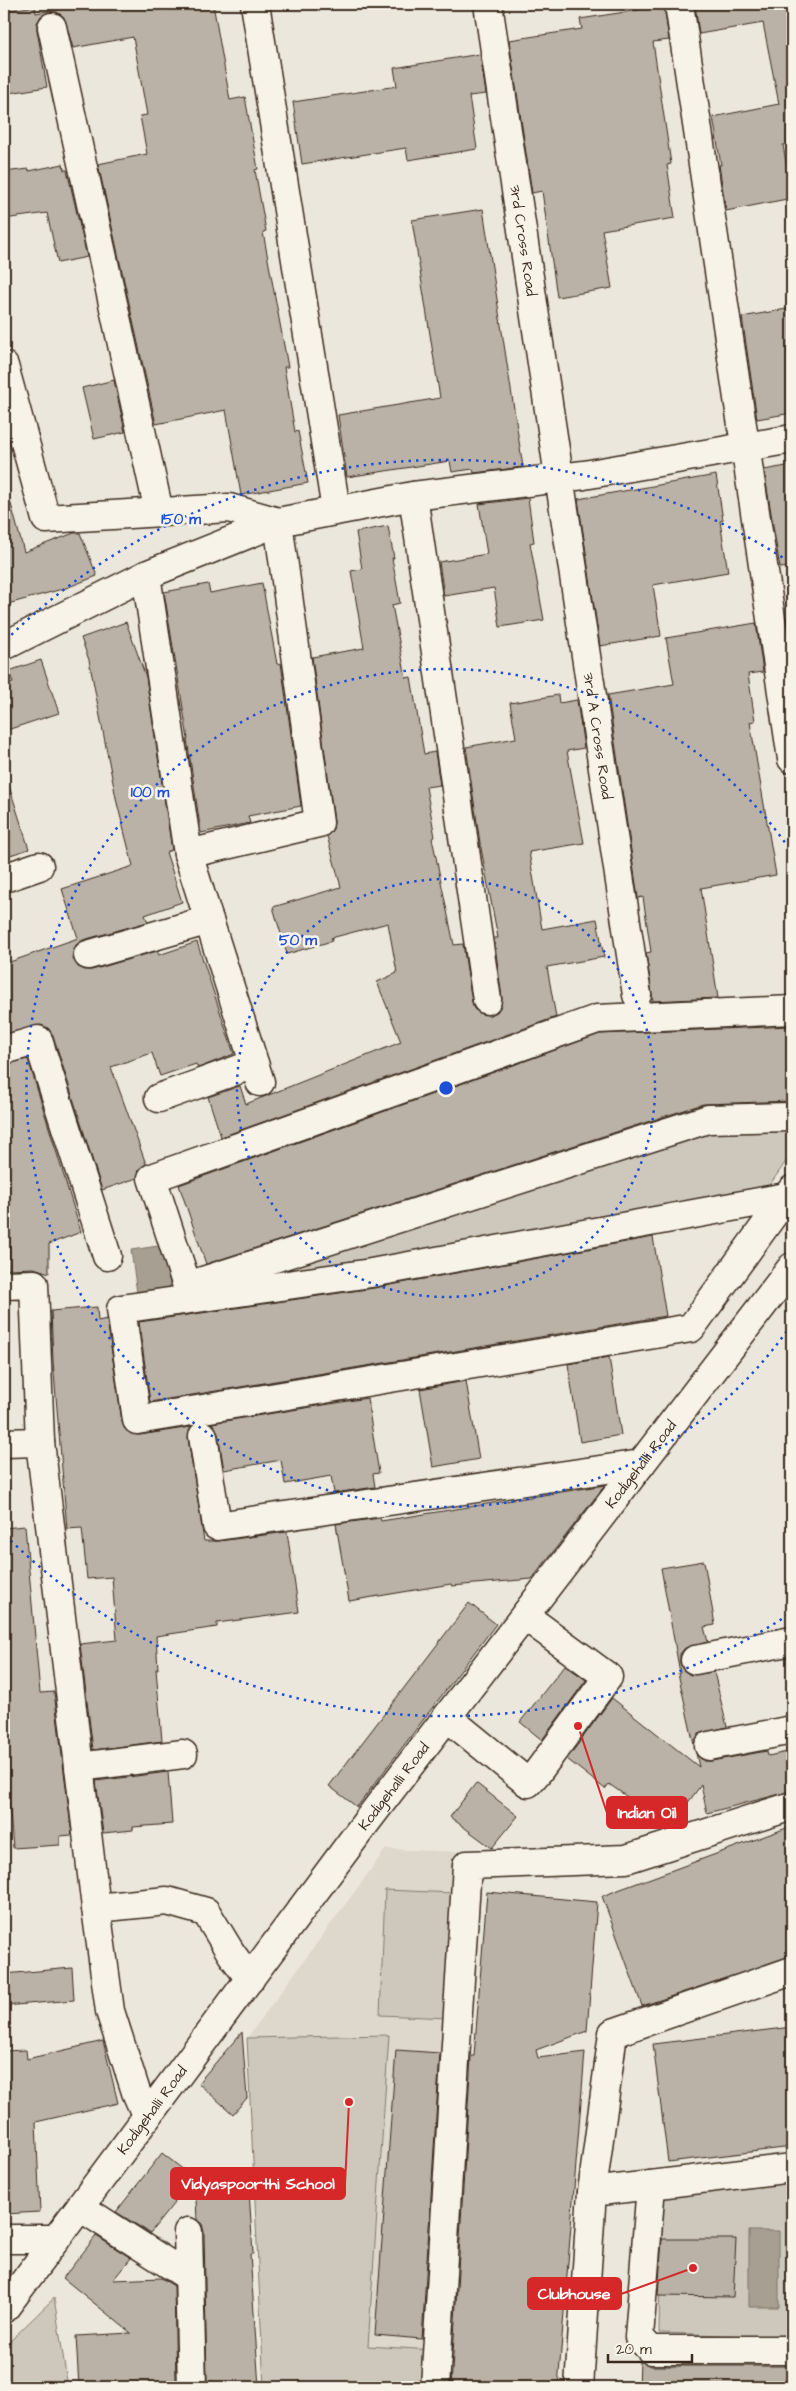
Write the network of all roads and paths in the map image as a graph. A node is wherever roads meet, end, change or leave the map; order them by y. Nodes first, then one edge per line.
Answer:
1 (256, 4) edge
2 (488, 4) edge
3 (679, 4) edge
4 (52, 27) dead end
5 (4, 366) edge
6 (792, 439) edge
7 (745, 447) junction
8 (558, 478) junction
9 (413, 496) junction
10 (336, 510) junction
11 (159, 512) junction
12 (278, 522) junction
13 (146, 575) junction
14 (4, 646) edge
15 (792, 759) edge
16 (188, 854) junction
17 (39, 866) dead end
18 (4, 878) edge
19 (209, 920) junction
20 (88, 955) dead end
21 (637, 995) dead end
22 (488, 1000) dead end
23 (792, 1010) edge
24 (4, 1050) edge
25 (159, 1098) dead end
26 (792, 1117) edge
27 (791, 1195) edge
28 (107, 1256) dead end
29 (792, 1267) edge
30 (4, 1285) edge
31 (203, 1436) dead end
32 (40, 1442) junction
33 (4, 1443) edge
34 (641, 1464) junction
35 (525, 1616) junction
36 (792, 1641) edge
37 (695, 1660) dead end
38 (447, 1717) junction
39 (792, 1730) edge
40 (709, 1746) dead end
41 (183, 1754) dead end
42 (79, 1767) junction
43 (792, 1806) edge
44 (96, 1908) junction
45 (792, 1971) edge
46 (250, 1979) junction
47 (147, 2117) junction
48 (792, 2168) edge
49 (651, 2185) junction
50 (592, 2192) junction
51 (80, 2207) junction
52 (188, 2232) dead end
53 (4, 2239) edge
54 (56, 2239) junction
55 (189, 2277) junction
56 (4, 2309) edge
57 (792, 2350) edge
58 (192, 2387) edge
59 (435, 2387) edge
60 (579, 2387) edge

1 - 10 street
2 - 8 street, 3rd Cross Road
3 - 7 street
4 - 11 street
5 - 11 street
6 - 7 street
7 - 8 street
7 - 15 street
8 - 9 street
8 - 21 street, 3rd A Cross Road
9 - 10 street
9 - 22 street
10 - 12 street
11 - 12 street
12 - 13 street
12 - 16 street
13 - 14 street
13 - 16 street
16 - 19 street
17 - 18 street
19 - 20 street
19 - 25 street
23 - 26 street
24 - 28 street
27 - 27 street
29 - 34 street, Kodigehalli Road
30 - 32 street
31 - 34 street
32 - 33 street
32 - 42 street
34 - 35 street, Kodigehalli Road
35 - 38 street, Kodigehalli Road
35 - 38 street
36 - 37 street
38 - 46 street, Kodigehalli Road
39 - 40 street
41 - 42 street
42 - 44 street
43 - 59 street
44 - 46 street
44 - 47 street
45 - 50 street
46 - 47 street, Kodigehalli Road
47 - 51 street, Kodigehalli Road
48 - 49 street
49 - 50 street
49 - 57 street
50 - 60 street
51 - 54 street, Kodigehalli Road
51 - 55 street
52 - 55 street
53 - 54 street
54 - 56 street, Kodigehalli Road
55 - 58 street

